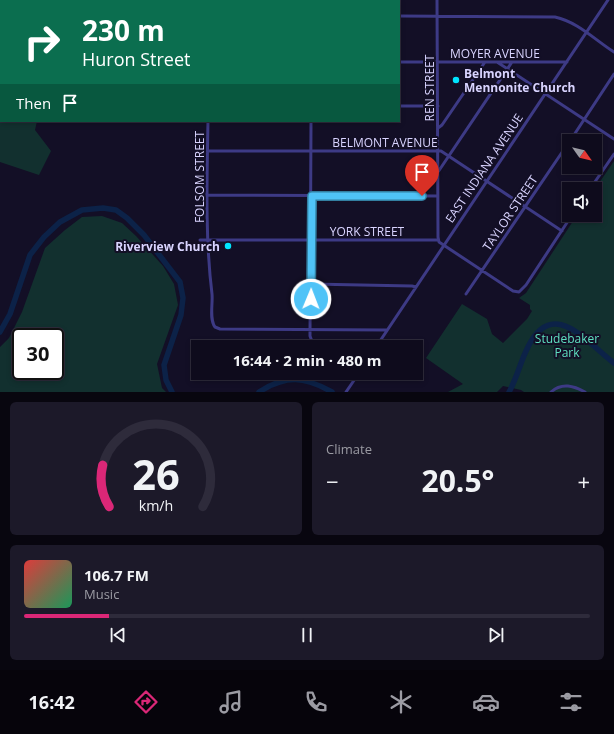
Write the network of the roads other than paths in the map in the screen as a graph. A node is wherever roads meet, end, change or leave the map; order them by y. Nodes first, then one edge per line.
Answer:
1 (437, 0) edge
2 (608, 0) edge
3 (400, 16) edge
4 (437, 16) junction
5 (586, 33) junction
6 (614, 52) edge
7 (400, 62) edge
8 (437, 62) junction
9 (485, 62) junction
10 (497, 62) junction
11 (512, 62) junction
12 (567, 62) junction
13 (507, 69) junction
14 (614, 74) edge
15 (545, 94) junction
16 (400, 106) edge
17 (438, 106) junction
18 (584, 119) junction
19 (208, 122) edge
20 (311, 122) edge
21 (438, 128) junction
22 (574, 134) edge
23 (614, 139) edge
24 (438, 150) junction
25 (207, 151) junction
26 (311, 151) junction
27 (562, 152) edge
28 (614, 154) edge
29 (449, 155) junction
30 (437, 173) junction
31 (487, 181) junction
32 (595, 182) edge
33 (207, 195) junction
34 (312, 196) junction
35 (438, 196) junction
36 (525, 207) junction
37 (568, 222) edge
38 (562, 231) junction
39 (200, 240) dead end
40 (208, 240) junction
41 (312, 240) junction
42 (438, 240) junction
43 (444, 246) junction
44 (482, 270) junction
45 (311, 284) junction
46 (416, 287) junction
47 (466, 294) dead end
48 (311, 330) junction
49 (387, 330) junction
50 (311, 340) edge
51 (381, 340) edge
52 (354, 380) edge
53 (346, 392) edge
54 (551, 392) edge
55 (585, 392) edge

1 - 4 street, REN STREET
2 - 5 street, EAST INDIANA AVENUE
3 - 4 street
4 - 5 street
4 - 8 street, REN STREET
5 - 6 street
5 - 12 street, EAST INDIANA AVENUE
7 - 8 street, MOYER AVENUE
8 - 9 street, MOYER AVENUE
8 - 17 street, REN STREET
9 - 10 street, MOYER AVENUE
9 - 21 street
10 - 11 street, MOYER AVENUE
10 - 13 street
11 - 12 street, MOYER AVENUE
11 - 13 street
12 - 15 street, EAST INDIANA AVENUE
13 - 15 street
13 - 29 street
14 - 18 street, TAYLOR STREET
15 - 18 street
15 - 31 street, EAST INDIANA AVENUE
16 - 17 street
17 - 21 street, REN STREET
18 - 22 street, TAYLOR STREET
18 - 23 street
19 - 25 street, FOLSOM STREET
20 - 26 street
21 - 24 street, REN STREET
24 - 26 street, BELMONT AVENUE
24 - 29 street, BELMONT AVENUE
24 - 30 street, REN STREET
25 - 26 street, BELMONT AVENUE
25 - 33 street, FOLSOM STREET
26 - 34 street
27 - 36 street, TAYLOR STREET
28 - 32 street
29 - 30 street
29 - 31 street, BELMONT AVENUE
30 - 35 street, REN STREET
31 - 36 street, BELMONT AVENUE
31 - 43 street, EAST INDIANA AVENUE
33 - 34 street
33 - 40 street, FOLSOM STREET
34 - 35 street
34 - 41 street
35 - 42 street, REN STREET
36 - 38 street, BELMONT AVENUE
36 - 44 street, TAYLOR STREET
37 - 38 street
38 - 44 street
39 - 40 street, YORK STREET
40 - 41 street, YORK STREET
40 - 48 street, FOLSOM STREET
41 - 42 street, YORK STREET
41 - 45 street
42 - 43 street
43 - 44 street
43 - 46 street, EAST INDIANA AVENUE
44 - 47 street, TAYLOR STREET
45 - 46 street
45 - 48 street
46 - 49 street, EAST INDIANA AVENUE
48 - 49 street
48 - 50 street
49 - 51 street, EAST INDIANA AVENUE
52 - 53 street
54 - 55 street

